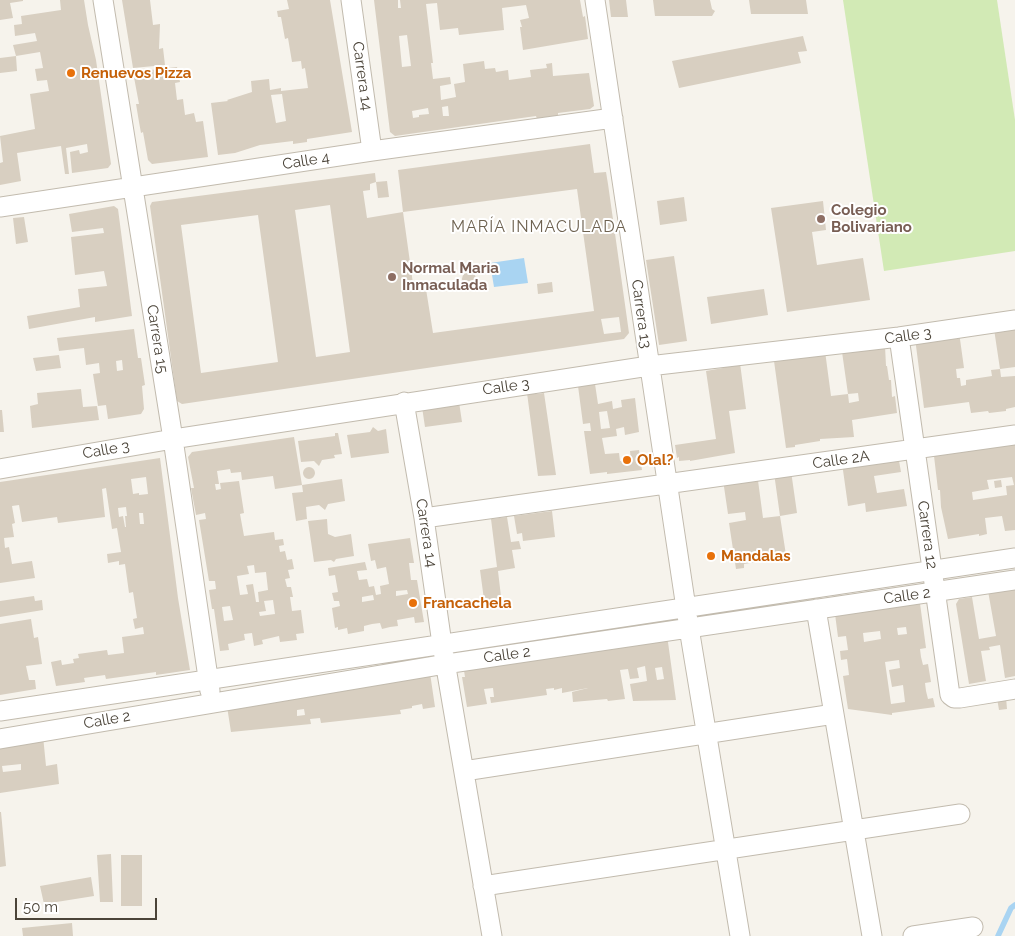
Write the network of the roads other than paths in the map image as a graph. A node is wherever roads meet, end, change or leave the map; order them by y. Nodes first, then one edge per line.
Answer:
1 (103, 0) edge
2 (351, 0) edge
3 (595, 0) edge
4 (613, 118) junction
5 (372, 151) junction
6 (133, 188) junction
7 (0, 207) edge
8 (1015, 320) edge
9 (900, 337) junction
10 (649, 366) junction
11 (404, 402) junction
12 (1015, 435) edge
13 (173, 439) junction
14 (916, 449) junction
15 (0, 468) edge
16 (668, 485) junction
17 (424, 518) junction
18 (1015, 558) edge
19 (932, 570) junction
20 (1015, 580) edge
21 (936, 592) junction
22 (687, 607) junction
23 (816, 609) junction
24 (690, 628) junction
25 (442, 644) junction
26 (446, 664) junction
27 (208, 679) junction
28 (1015, 689) edge
29 (212, 702) junction
30 (0, 710) edge
31 (834, 714) junction
32 (707, 733) junction
33 (0, 739) edge
34 (464, 771) junction
35 (960, 814) dead end
36 (854, 830) junction
37 (726, 849) junction
38 (483, 886) junction
39 (973, 927) dead end
40 (492, 936) edge
41 (740, 936) edge
42 (872, 936) edge
43 (913, 936) edge

1 - 6 street, Carrera 15
2 - 5 street, Carrera 14
3 - 4 street, Carrera 13
4 - 5 street, Calle 4
4 - 10 street, Carrera 13
5 - 6 street, Calle 4
6 - 7 street, Calle 4
6 - 13 street, Carrera 15
8 - 9 street, Calle 3
9 - 10 street, Calle 3
9 - 14 street, Carrera 12
10 - 11 street, Calle 3
10 - 16 street, Carrera 13
11 - 13 street, Calle 3
11 - 17 street, Carrera 14
12 - 14 street, Calle 2A
13 - 15 street, Calle 3
13 - 27 street, Carrera 15
14 - 16 street, Calle 2A
14 - 19 street, Carrera 12
16 - 17 street, Calle 2A
16 - 22 street, Carrera 13
17 - 25 street, Carrera 14
18 - 19 street, Calle 2
19 - 21 street, Carrera 12
19 - 22 street, Calle 2
20 - 21 street, Calle 2
21 - 23 street, Calle 2
21 - 28 street, Carrera 12
22 - 24 street, Carrera 13
22 - 25 street, Calle 2
23 - 24 street, Calle 2
23 - 31 street
24 - 26 street, Calle 2
24 - 32 street, Carrera 13
25 - 26 street, Carrera 14
25 - 27 street, Calle 2
26 - 29 street, Calle 2
26 - 34 street, Carrera 14
27 - 29 street, Carrera 15
27 - 30 street, Calle 2
29 - 33 street, Calle 2
31 - 32 street
31 - 36 street
32 - 34 street
32 - 37 street, Carrera 13
34 - 38 street, Carrera 14
35 - 36 street
36 - 37 street
36 - 42 street
37 - 38 street
37 - 41 street, Carrera 13
38 - 40 street, Carrera 14
39 - 43 street

